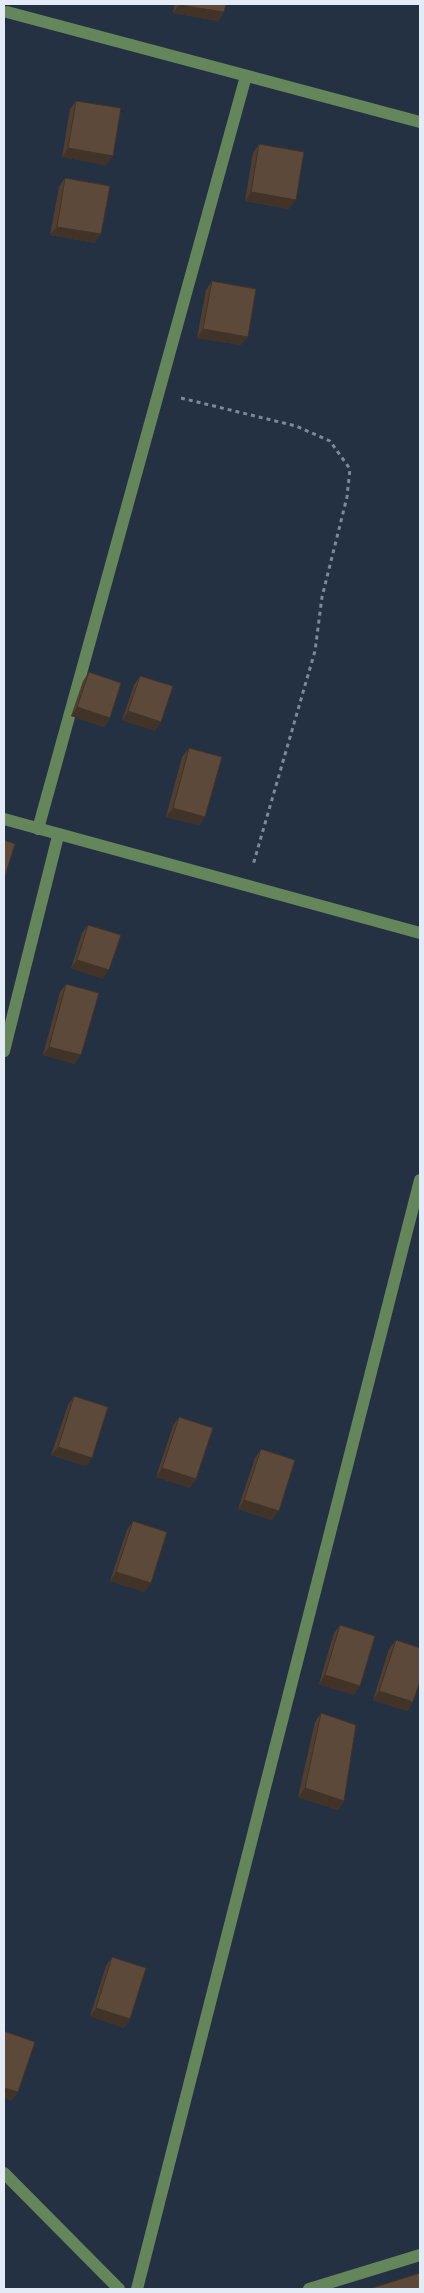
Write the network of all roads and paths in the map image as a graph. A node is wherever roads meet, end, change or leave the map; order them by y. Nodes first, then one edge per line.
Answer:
1 (8, 10) edge
2 (246, 76) junction
3 (420, 122) edge
4 (158, 393) junction
5 (4, 820) edge
6 (38, 829) junction
7 (58, 836) junction
8 (247, 886) junction
9 (420, 933) edge
10 (4, 1051) edge
11 (420, 1180) edge
12 (4, 2173) edge
13 (420, 2255) edge
14 (119, 2289) edge
15 (137, 2289) edge
16 (309, 2289) edge

1 - 2 street
2 - 3 street
2 - 4 street
4 - 6 street
4 - 8 path
5 - 6 street
6 - 7 street
7 - 8 street
7 - 10 street
8 - 9 street
11 - 15 street
12 - 14 street
13 - 16 street

